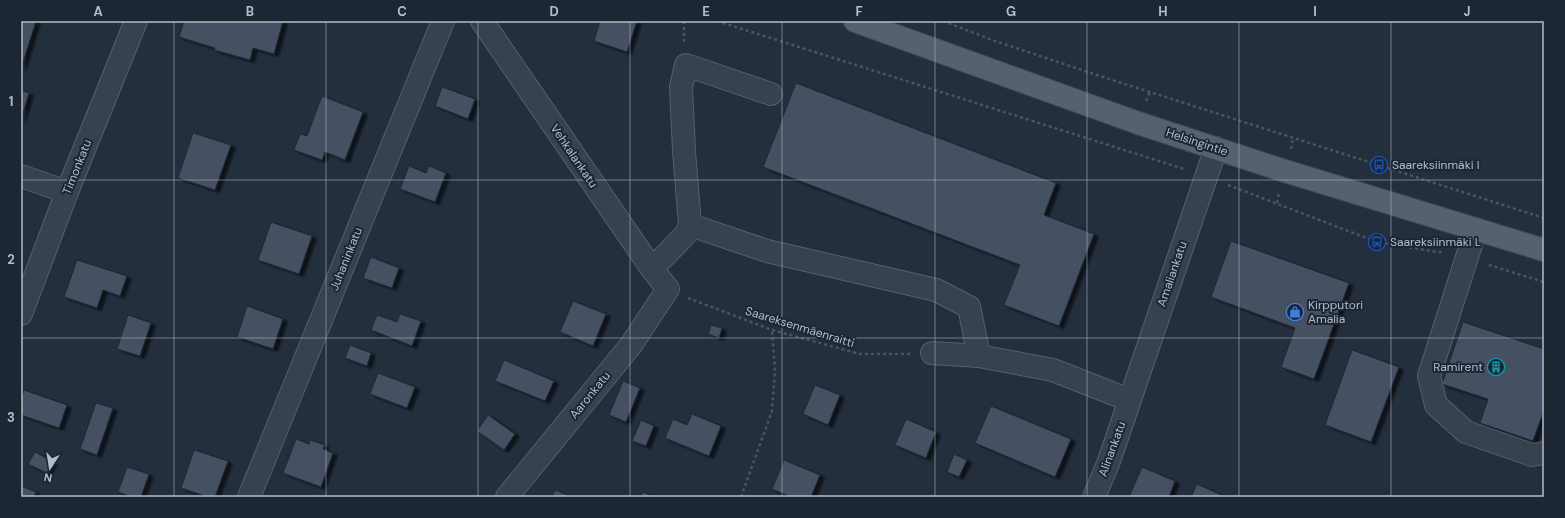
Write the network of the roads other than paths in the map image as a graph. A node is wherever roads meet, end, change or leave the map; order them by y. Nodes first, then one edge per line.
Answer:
1 (136, 21) edge
2 (443, 21) edge
3 (482, 21) edge
4 (855, 21) edge
5 (771, 94) dead end
6 (1216, 148) junction
7 (21, 176) edge
8 (67, 192) junction
9 (690, 225) junction
10 (1476, 229) junction
11 (1544, 250) edge
12 (652, 269) junction
13 (668, 290) joint
14 (21, 314) edge
15 (932, 354) road end
16 (979, 356) junction
17 (1129, 400) junction
18 (1544, 453) edge
19 (249, 497) edge
20 (507, 497) edge
21 (1094, 497) edge

1 - 8 street, Timonkatu
2 - 19 street, Juhaninkatu
3 - 12 street, Vehkalankatu
4 - 6 main road, Helsingintie
5 - 9 street
6 - 10 main road, Helsingintie
6 - 17 street, Amaliankatu
7 - 8 street
8 - 14 street, Timonkatu
9 - 12 street
9 - 16 street
10 - 11 main road, Helsingintie
10 - 18 street
12 - 13 street, Vehkalankatu
13 - 20 street, Aaronkatu
15 - 16 street
16 - 17 street
17 - 21 street, Alinankatu

